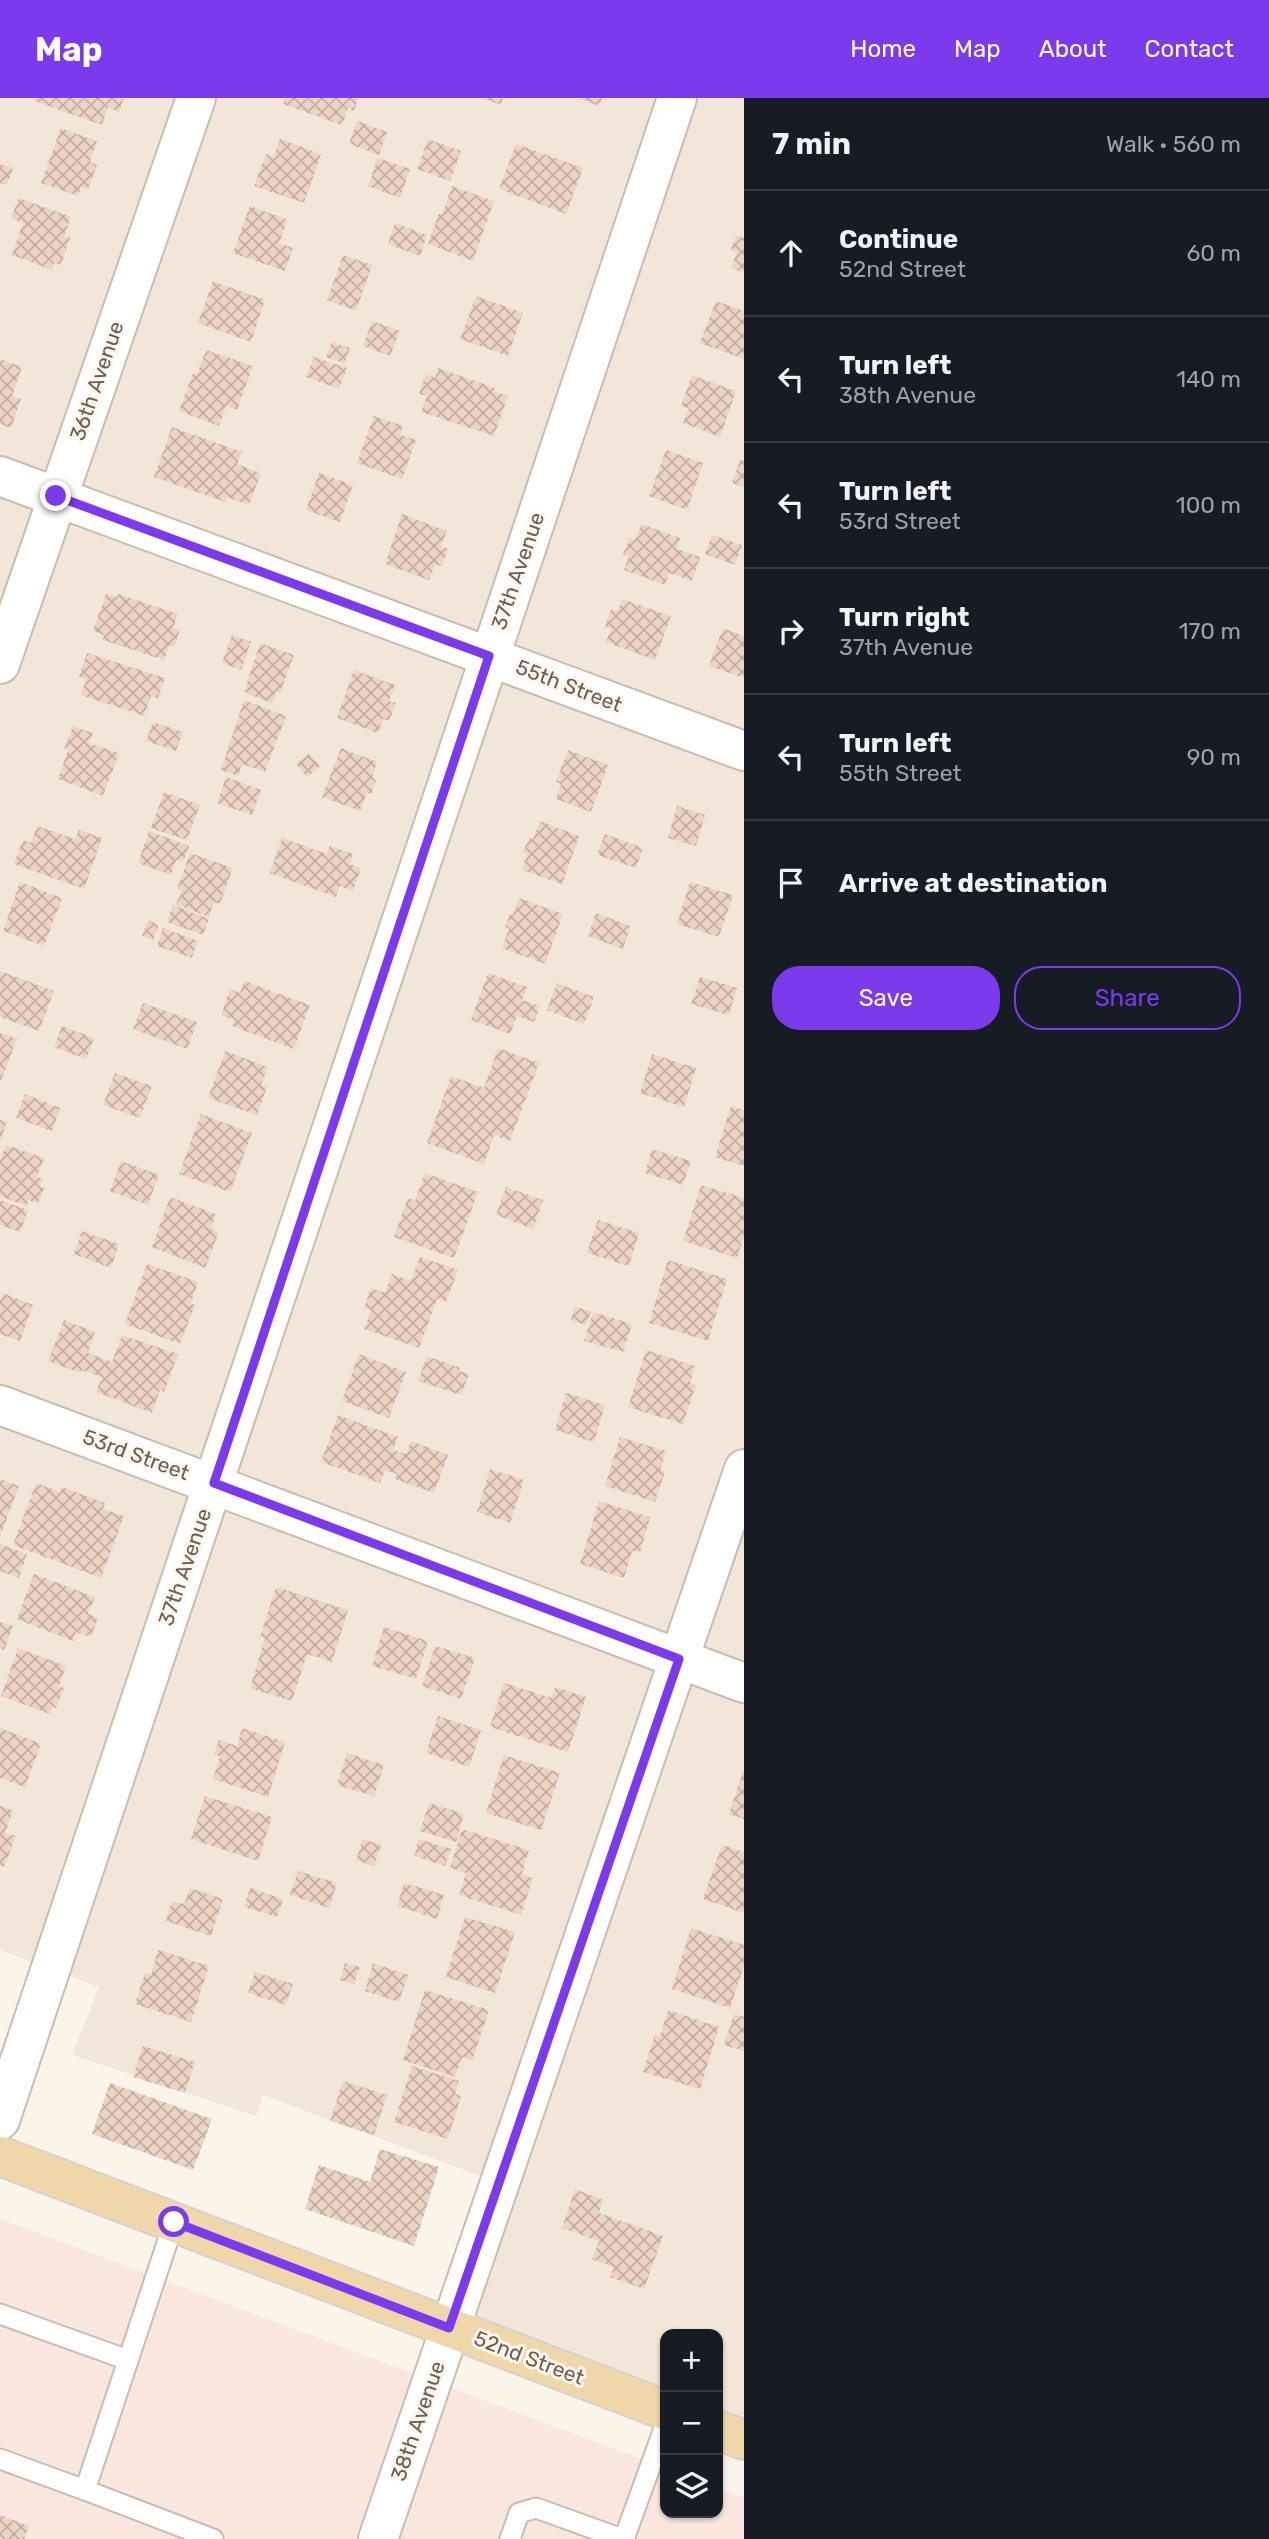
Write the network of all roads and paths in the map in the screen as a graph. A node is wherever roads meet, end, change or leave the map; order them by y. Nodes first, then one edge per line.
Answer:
1 (196, 98) edge
2 (677, 98) edge
3 (0, 476) edge
4 (56, 496) junction
5 (489, 656) junction
6 (0, 664) edge
7 (744, 751) edge
8 (0, 1405) edge
9 (744, 1469) edge
10 (214, 1483) junction
11 (679, 1659) junction
12 (744, 1683) edge
13 (0, 2120) edge
14 (0, 2156) edge
15 (174, 2222) junction
16 (0, 2314) edge
17 (449, 2328) junction
18 (128, 2360) junction
19 (660, 2408) edge
20 (723, 2432) edge
21 (660, 2439) edge
22 (744, 2440) edge
23 (0, 2459) edge
24 (85, 2490) junction
25 (213, 2539) edge
26 (378, 2539) edge
27 (510, 2539) edge
28 (623, 2539) edge

1 - 4 street, 36th Avenue
2 - 5 street, 37th Avenue
3 - 4 street, 55th Street
4 - 5 street, 55th Street
4 - 6 street, 36th Avenue
5 - 7 street, 55th Street
5 - 10 street, 37th Avenue
8 - 10 street, 53rd Street
9 - 11 street, 38th Avenue
10 - 11 street, 53rd Street
10 - 13 street, 37th Avenue
11 - 12 street, 53rd Street
11 - 17 street, 38th Avenue
14 - 15 main road, 52nd Street
15 - 17 main road, 52nd Street
15 - 18 lane
16 - 18 lane
17 - 19 main road, 52nd Street
17 - 26 street, 38th Avenue
18 - 24 lane
20 - 22 main road
21 - 28 lane
23 - 24 lane
24 - 25 lane
27 - 28 lane

